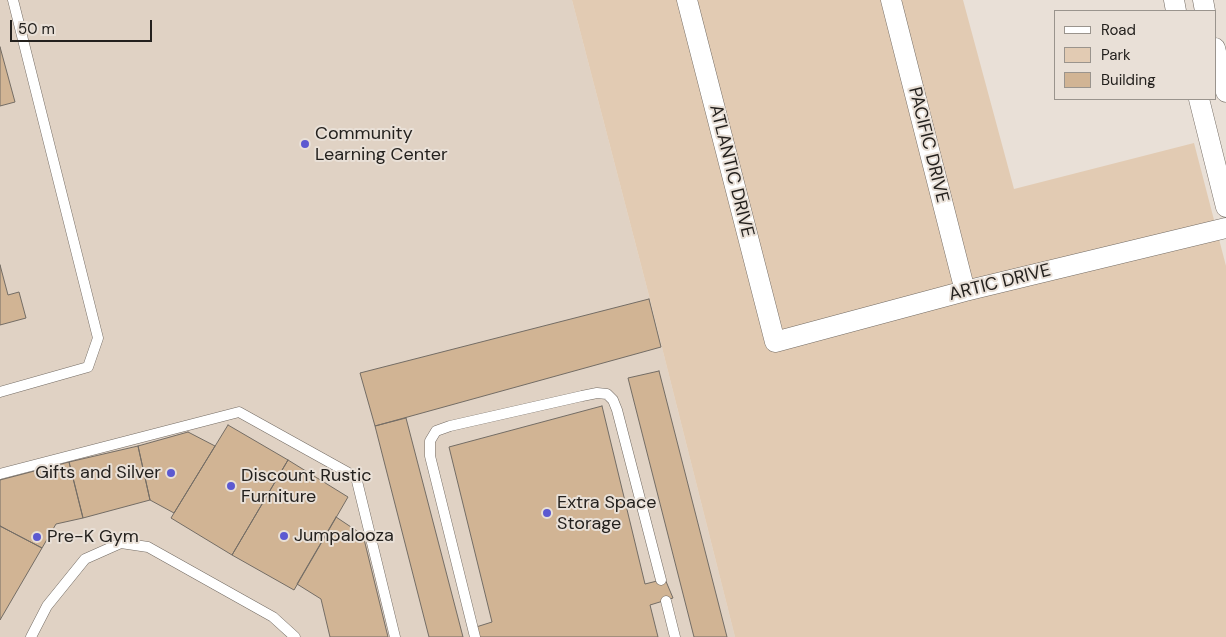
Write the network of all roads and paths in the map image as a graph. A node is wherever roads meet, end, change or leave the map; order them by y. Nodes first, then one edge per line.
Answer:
1 (13, 0) edge
2 (687, 0) edge
3 (891, 0) edge
4 (1216, 52) edge
5 (1226, 92) edge
6 (1199, 100) edge
7 (1226, 207) edge
8 (1226, 228) edge
9 (965, 291) junction
10 (775, 342) joint
11 (0, 392) edge
12 (0, 474) edge
13 (661, 580) dead end
14 (666, 601) dead end
15 (31, 637) edge
16 (295, 637) edge
17 (395, 637) edge
18 (475, 637) edge
19 (675, 637) edge

1 - 11 lane
2 - 10 street, ATLANTIC DRIVE
3 - 9 street, PACIFIC DRIVE
4 - 5 street
6 - 7 street
8 - 9 street, ARTIC DRIVE
9 - 10 street, ARTIC DRIVE
12 - 17 lane
13 - 18 lane
14 - 19 lane
15 - 16 lane

